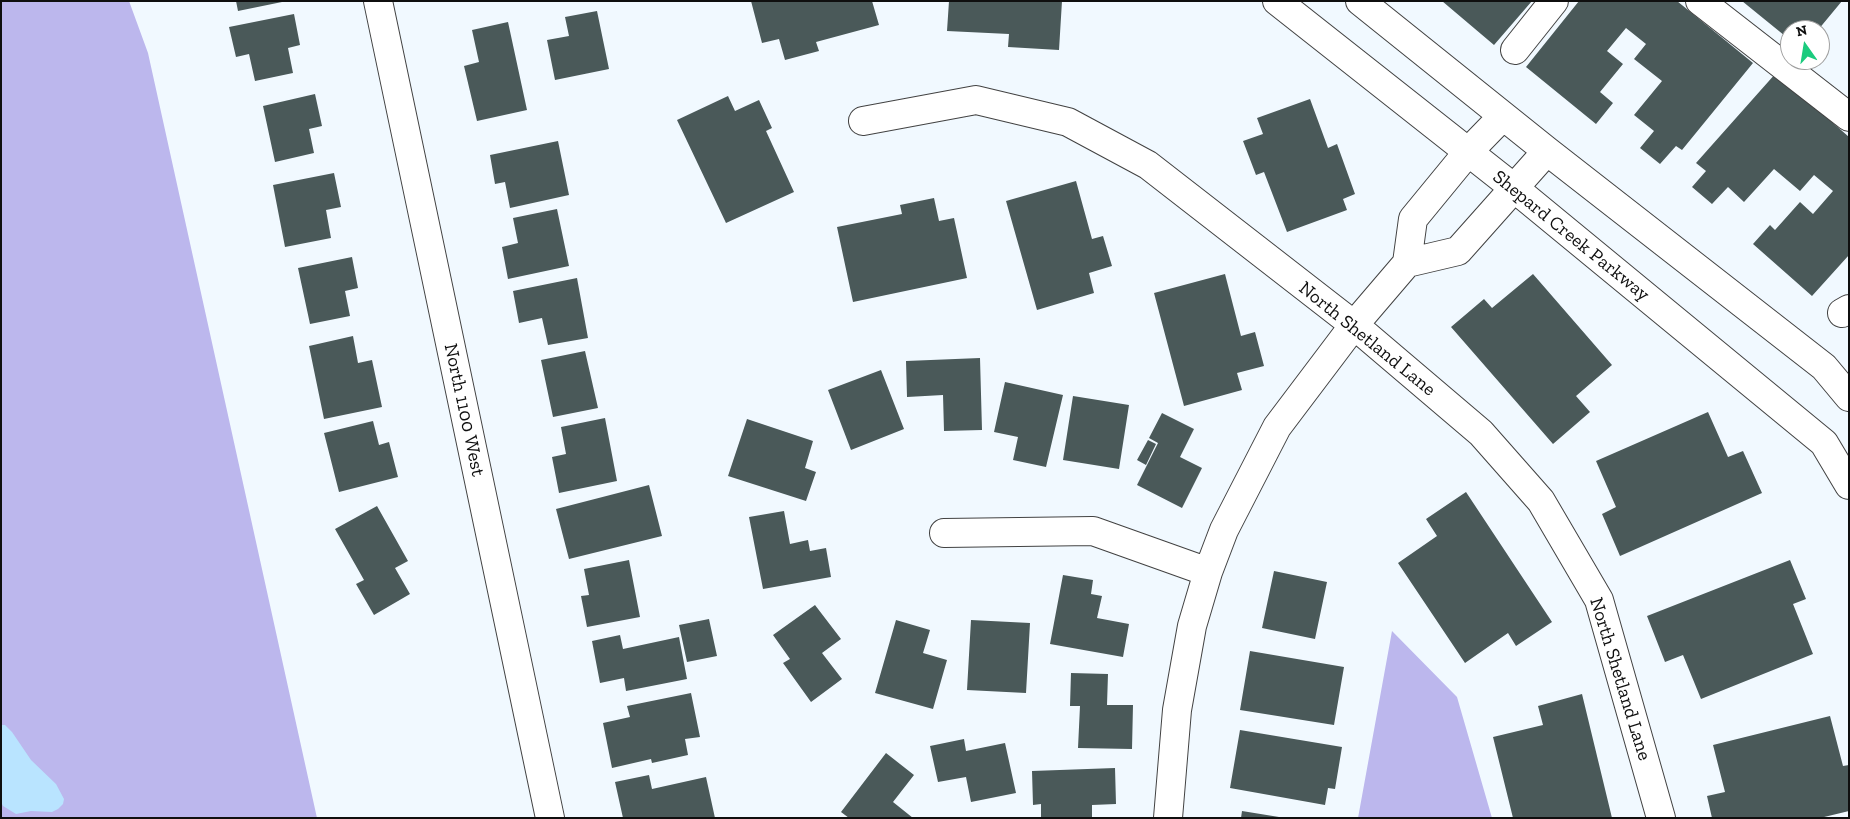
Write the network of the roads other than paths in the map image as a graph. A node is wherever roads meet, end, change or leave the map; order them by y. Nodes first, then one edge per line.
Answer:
1 (378, 1) edge
2 (1277, 1) edge
3 (1360, 1) edge
4 (1554, 1) edge
5 (1700, 1) edge
6 (1515, 50) dead end
7 (1503, 116) junction
8 (1849, 117) edge
9 (863, 121) dead end
10 (1547, 151) junction
11 (1468, 152) junction
12 (1514, 188) junction
13 (1407, 263) junction
14 (1354, 326) junction
15 (1849, 397) edge
16 (1849, 485) edge
17 (944, 533) dead end
18 (1208, 572) junction
19 (550, 818) edge
20 (1168, 818) edge
21 (1661, 818) edge

1 - 19 street, North 1100 West
2 - 11 street, Shepard Creek Parkway
3 - 7 street
4 - 6 street
5 - 8 street
7 - 10 street
7 - 11 street
9 - 14 street, North Shetland Lane
10 - 12 street
10 - 15 street
11 - 12 street, Shepard Creek Parkway
11 - 13 street
12 - 13 street
12 - 16 street, Shepard Creek Parkway
13 - 14 street
14 - 18 street
14 - 21 street, North Shetland Lane
17 - 18 street
18 - 20 street

